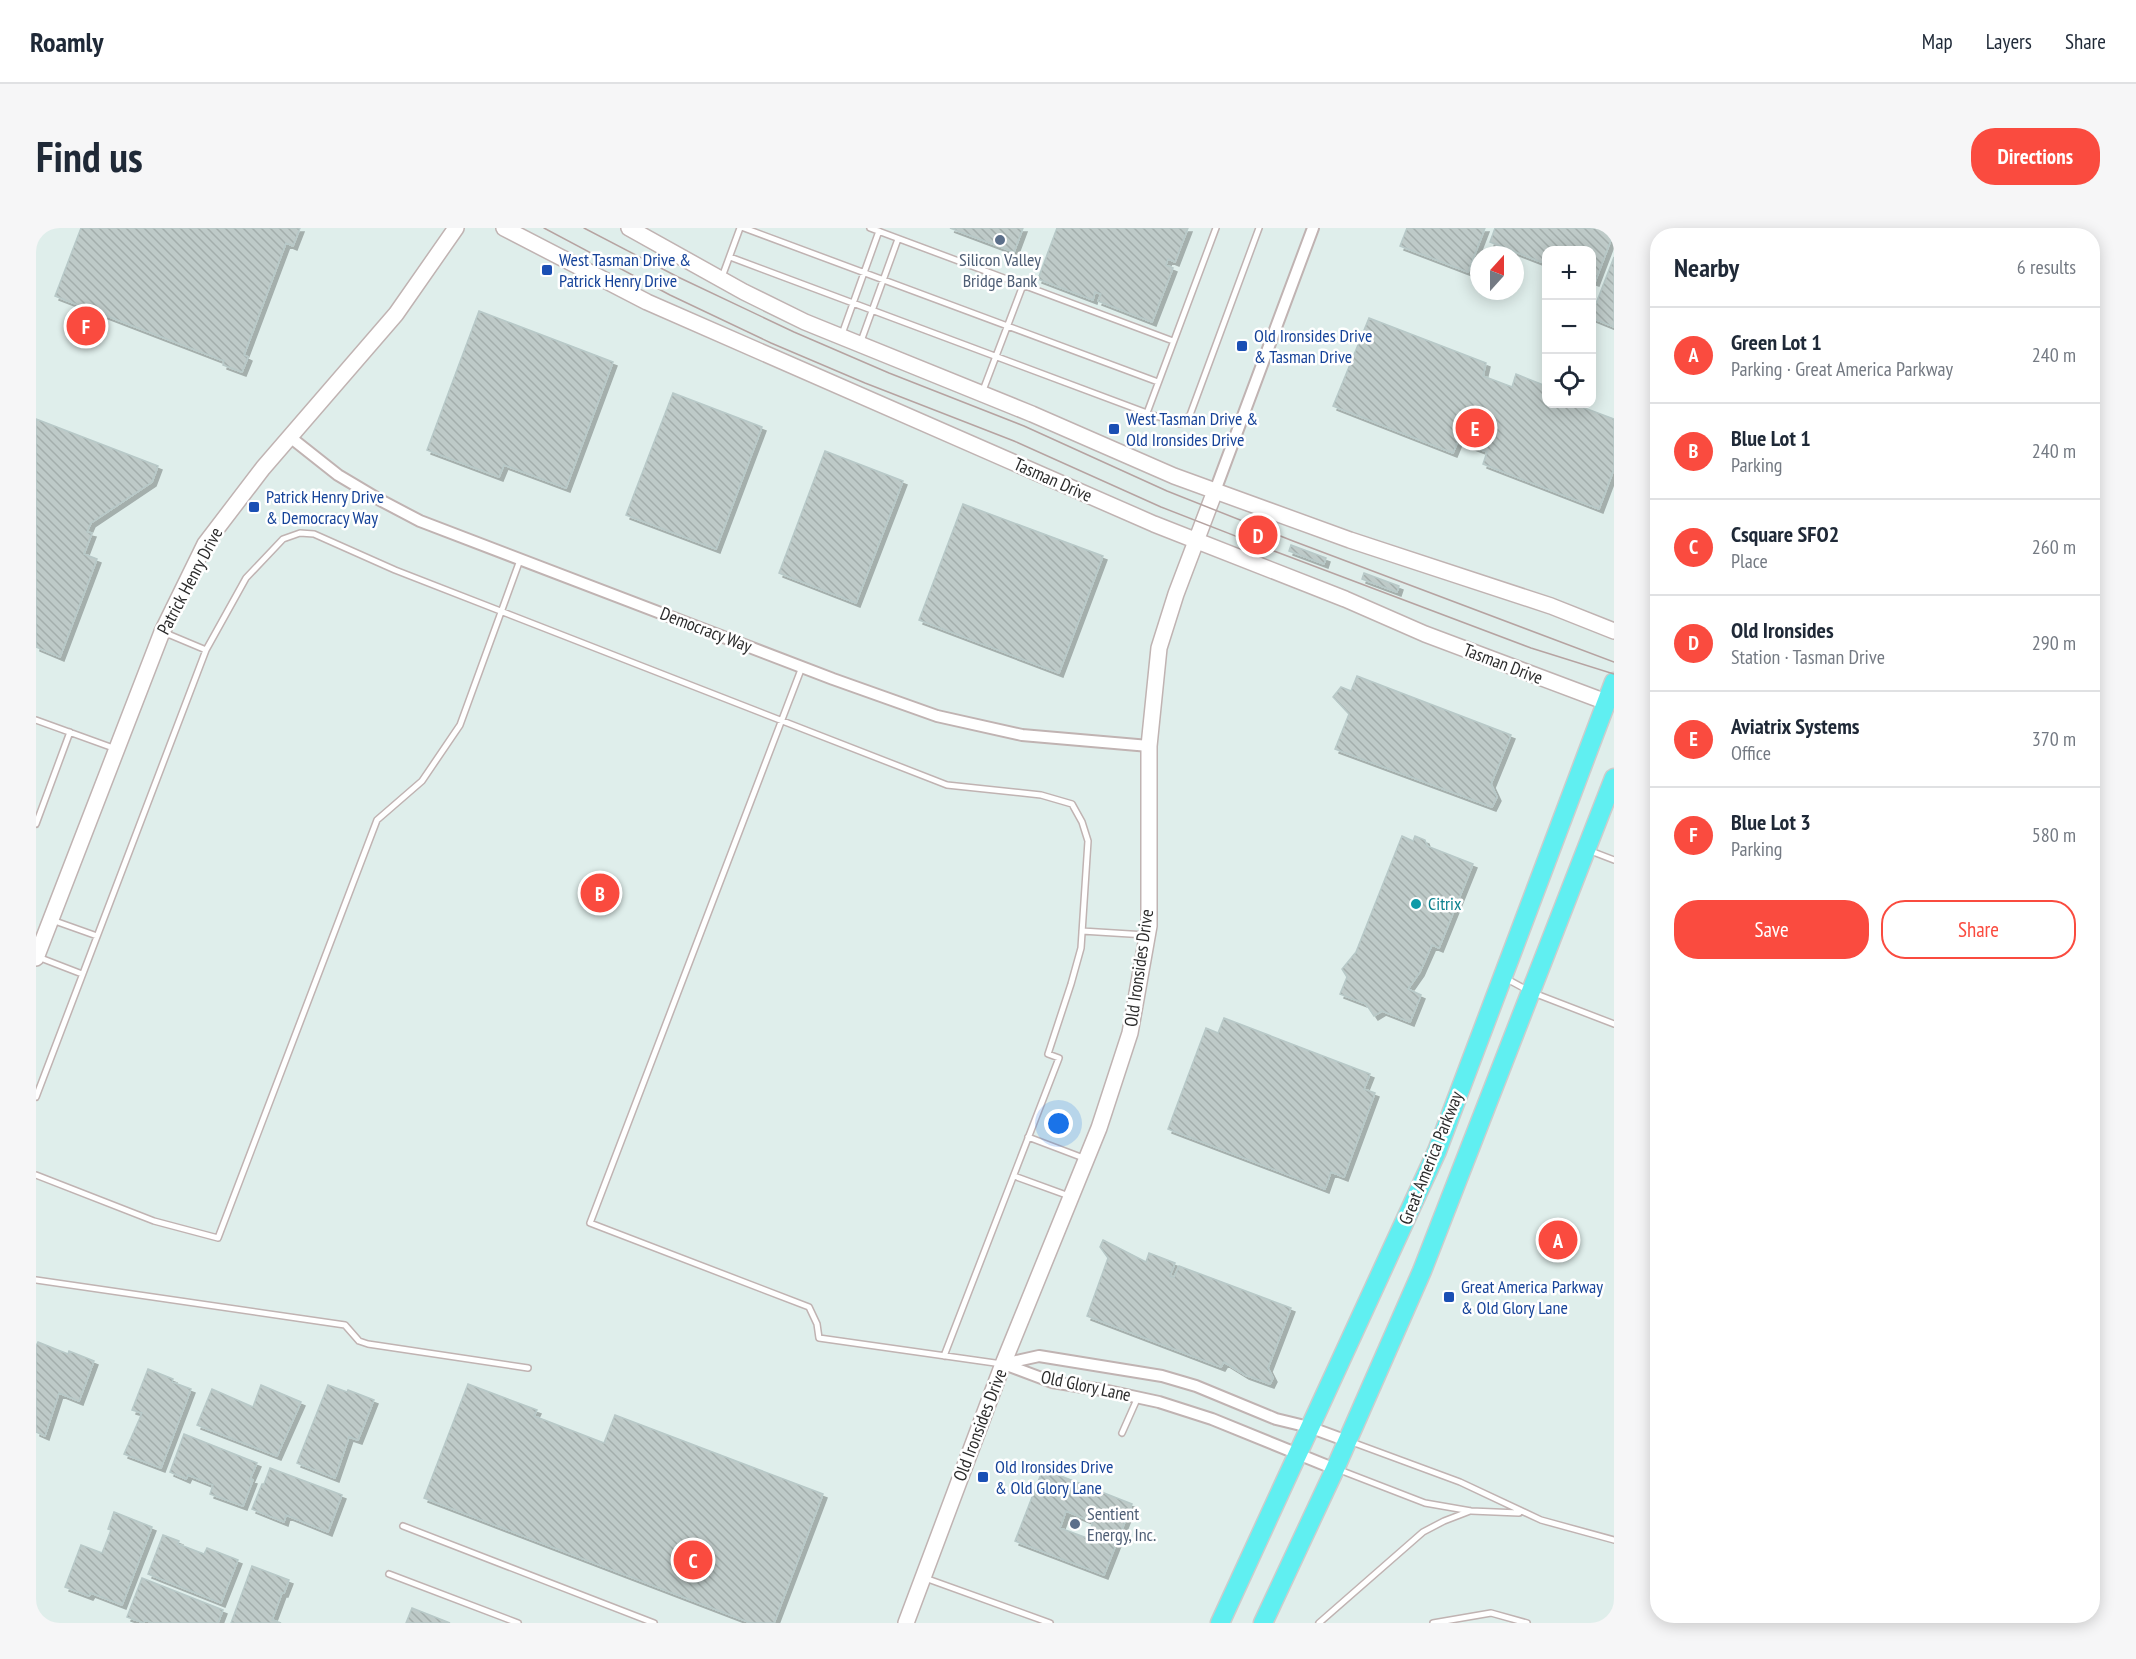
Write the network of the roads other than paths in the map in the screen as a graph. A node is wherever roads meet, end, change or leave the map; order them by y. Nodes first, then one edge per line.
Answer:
1 (456, 228) edge
2 (504, 228) edge
3 (629, 228) edge
4 (742, 228) edge
5 (870, 228) edge
6 (1216, 228) edge
7 (1259, 228) edge
8 (1310, 229) edge
9 (879, 231) junction
10 (898, 239) junction
11 (730, 257) junction
12 (864, 272) junction
13 (721, 279) junction
14 (884, 280) junction
15 (1023, 285) junction
16 (854, 302) junction
17 (873, 309) junction
18 (1007, 327) junction
19 (840, 338) junction
20 (1173, 341) junction
21 (860, 346) junction
22 (997, 356) junction
23 (1158, 382) junction
24 (982, 394) junction
25 (1147, 413) junction
26 (290, 437) junction
27 (1215, 490) junction
28 (1196, 542) junction
29 (520, 559) junction
30 (501, 611) junction
31 (1614, 631) edge
32 (162, 632) junction
33 (206, 650) junction
34 (802, 667) junction
35 (1614, 682) edge
36 (1610, 703) edge
37 (36, 720) edge
38 (783, 720) junction
39 (70, 732) junction
40 (1149, 746) junction
41 (116, 748) junction
42 (1614, 778) edge
43 (36, 824) edge
44 (1586, 849) junction
45 (1614, 860) edge
46 (51, 920) junction
47 (1082, 931) junction
48 (1147, 935) junction
49 (97, 936) junction
50 (36, 957) edge
51 (82, 974) junction
52 (1503, 977) junction
53 (1531, 992) junction
54 (1614, 1024) edge
55 (36, 1096) edge
56 (1028, 1137) junction
57 (1087, 1159) junction
58 (36, 1175) edge
59 (1014, 1176) junction
60 (1072, 1197) junction
61 (36, 1280) edge
62 (944, 1356) junction
63 (1003, 1364) junction
64 (528, 1368) dead end
65 (1138, 1397) junction
66 (1309, 1427) junction
67 (1122, 1433) dead end
68 (1347, 1441) junction
69 (1297, 1453) junction
70 (1335, 1469) junction
71 (1471, 1511) junction
72 (1524, 1513) junction
73 (403, 1526) dead end
74 (1614, 1540) edge
75 (389, 1574) dead end
76 (923, 1578) junction
77 (518, 1623) edge
78 (654, 1623) edge
79 (906, 1623) edge
80 (1050, 1623) edge
81 (1220, 1623) edge
82 (1263, 1623) edge
83 (1319, 1623) edge
84 (1433, 1623) edge
85 (1527, 1623) edge

1 - 26 main road, Patrick Henry Drive
2 - 28 main road, Tasman Drive
3 - 13 main road
4 - 11 lane
4 - 12 lane
5 - 9 lane
6 - 20 lane
7 - 25 lane
8 - 27 street, Old Ironsides Drive
9 - 10 lane
9 - 12 lane
10 - 14 lane
10 - 15 lane
11 - 13 lane
11 - 16 lane
12 - 14 lane
12 - 16 lane
13 - 19 main road
14 - 17 lane
14 - 18 lane
15 - 18 lane
15 - 20 lane
16 - 17 lane
16 - 19 lane
17 - 21 lane
17 - 22 lane
18 - 22 lane
18 - 23 lane
19 - 21 main road
20 - 23 lane
21 - 24 main road
22 - 24 lane
22 - 25 lane
23 - 25 lane
24 - 27 main road
26 - 29 street, Democracy Way
26 - 32 main road, Patrick Henry Drive
27 - 28 main road, Old Ironsides Drive
27 - 31 main road
28 - 36 main road, Tasman Drive
28 - 40 main road, Old Ironsides Drive
29 - 30 lane
29 - 34 street, Democracy Way
30 - 33 lane
30 - 38 lane
30 - 58 lane
32 - 33 lane
32 - 41 main road, Patrick Henry Drive
33 - 49 lane
34 - 38 lane
34 - 40 street, Democracy Way
35 - 36 main road, Great America Parkway
36 - 52 main road, Great America Parkway
37 - 39 lane
38 - 47 lane
38 - 62 lane
39 - 41 lane
39 - 43 lane
40 - 48 main road, Old Ironsides Drive
41 - 46 main road, Patrick Henry Drive
42 - 44 main road, Great America Parkway
44 - 45 lane
44 - 53 main road, Great America Parkway
46 - 49 lane
46 - 50 main road, Patrick Henry Drive
47 - 48 lane
47 - 56 lane
48 - 57 main road, Old Ironsides Drive
49 - 51 lane
50 - 51 lane
51 - 55 lane
52 - 53 lane
52 - 66 main road, Great America Parkway
53 - 54 lane
53 - 68 main road, Great America Parkway
56 - 57 lane
56 - 59 lane
57 - 60 main road, Old Ironsides Drive
59 - 60 lane
59 - 62 lane
60 - 63 main road, Old Ironsides Drive
61 - 64 lane
62 - 63 lane
63 - 65 street, Old Glory Lane
63 - 66 street, Old Glory Lane
63 - 76 main road, Old Ironsides Drive
65 - 67 lane
65 - 69 street, Old Glory Lane
66 - 68 street, Old Glory Lane
66 - 69 main road, Great America Parkway
68 - 70 main road, Great America Parkway
68 - 72 lane
69 - 70 street, Old Glory Lane
69 - 81 main road, Great America Parkway
70 - 71 lane
70 - 82 main road, Great America Parkway
71 - 72 lane
71 - 83 lane
72 - 74 lane
73 - 78 lane
75 - 77 lane
76 - 79 main road, Old Ironsides Drive
76 - 80 lane
84 - 85 lane

